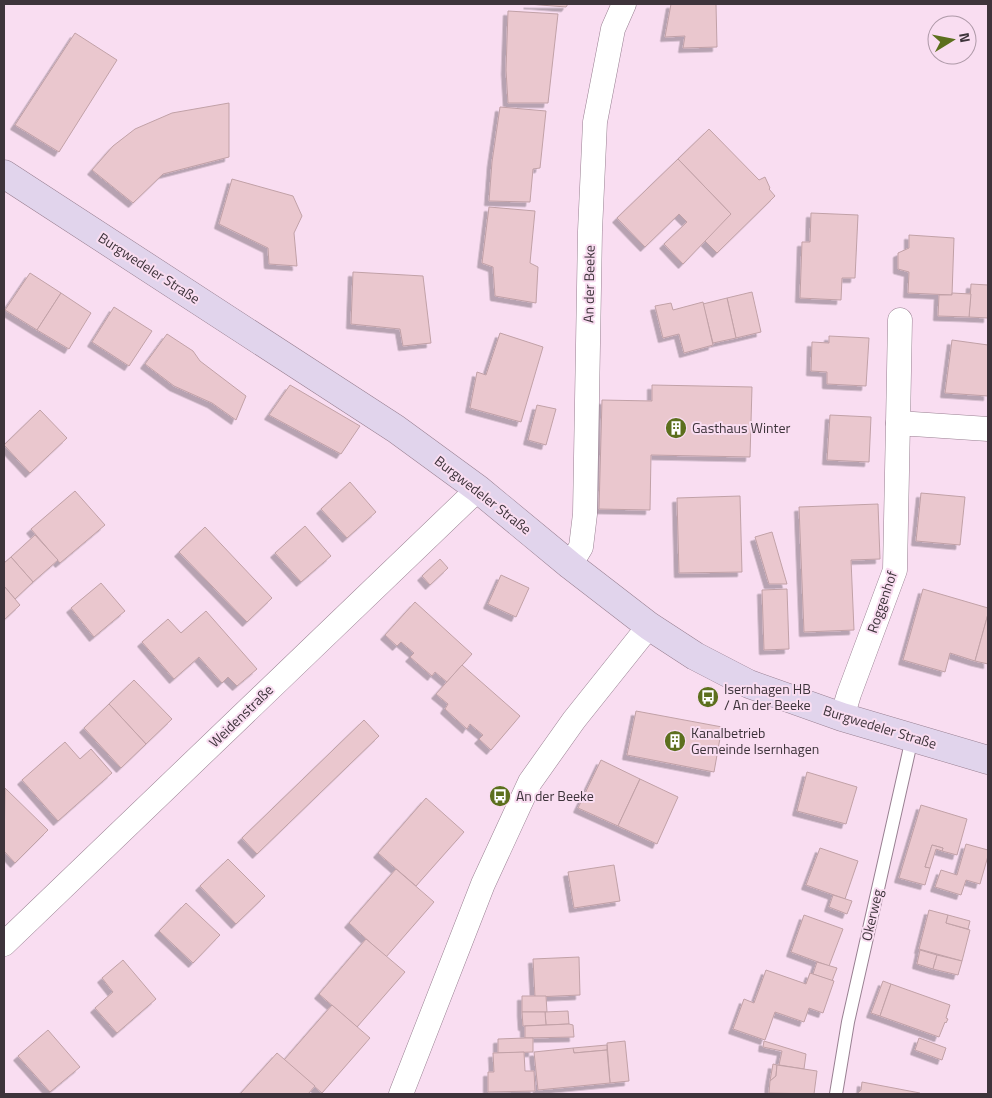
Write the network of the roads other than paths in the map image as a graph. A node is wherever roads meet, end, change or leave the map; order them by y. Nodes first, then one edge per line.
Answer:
1 (624, 4) edge
2 (4, 174) edge
3 (900, 320) dead end
4 (898, 423) junction
5 (988, 429) edge
6 (478, 489) junction
7 (570, 565) junction
8 (649, 626) junction
9 (842, 717) junction
10 (912, 738) junction
11 (988, 760) edge
12 (4, 944) edge
13 (401, 1094) edge
14 (836, 1094) edge

1 - 7 street, An der Beeke
2 - 6 main road, Burgwedeler Straße
3 - 4 street, Roggenhof
4 - 5 street
4 - 9 street, Roggenhof
6 - 7 main road, Burgwedeler Straße
6 - 12 street, Weidenstraße
7 - 8 main road, Burgwedeler Straße
8 - 9 main road, Burgwedeler Straße
8 - 13 street
9 - 10 main road, Burgwedeler Straße
10 - 11 main road, Burgwedeler Straße
10 - 14 lane, Okerweg

